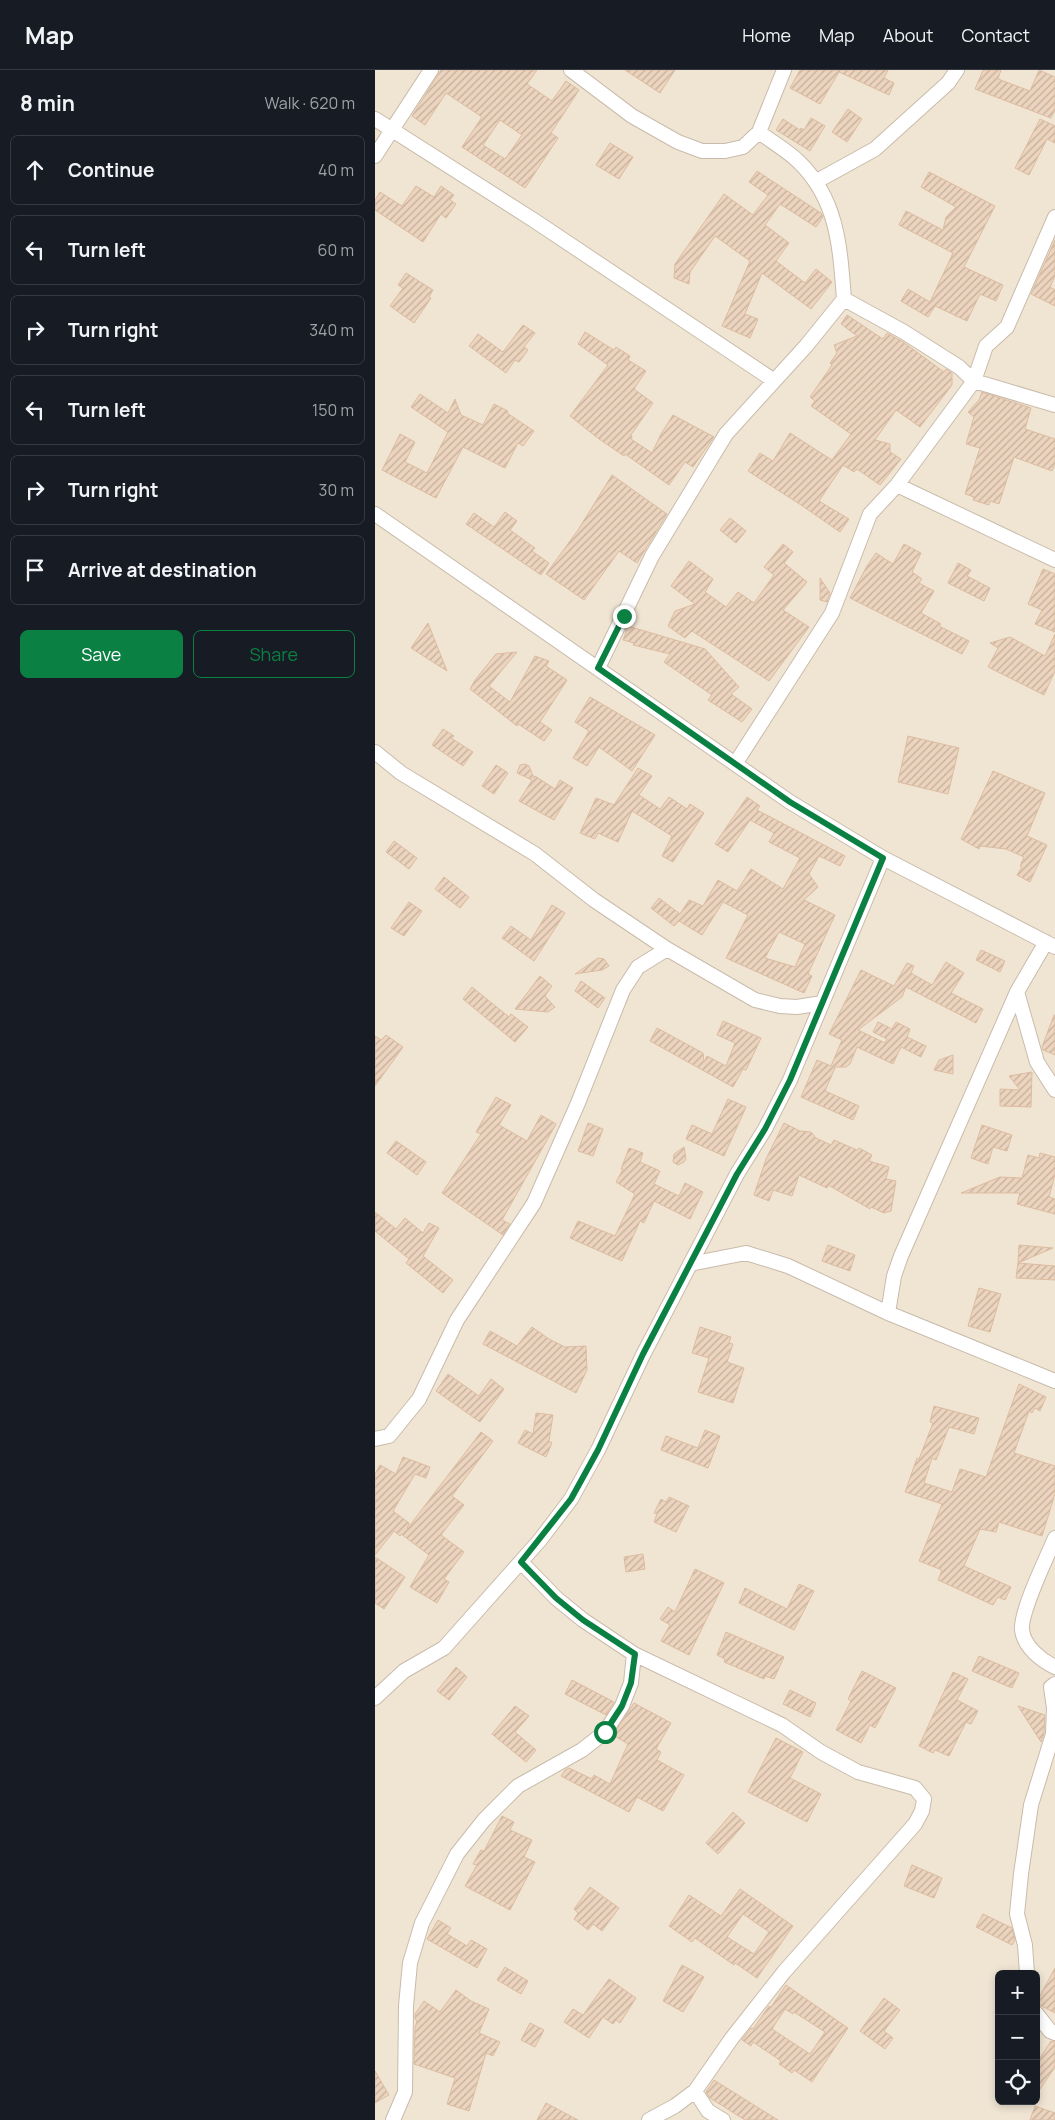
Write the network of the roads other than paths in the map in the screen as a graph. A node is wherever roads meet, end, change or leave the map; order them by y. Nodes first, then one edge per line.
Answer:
1 (431, 70) edge
2 (571, 70) edge
3 (784, 70) edge
4 (957, 70) edge
5 (375, 119) edge
6 (393, 130) junction
7 (759, 132) junction
8 (375, 156) edge
9 (817, 182) junction
10 (1055, 217) edge
11 (843, 299) junction
12 (773, 380) junction
13 (974, 381) junction
14 (1055, 405) edge
15 (897, 485) junction
16 (375, 514) edge
17 (1055, 560) edge
18 (598, 668) junction
19 (375, 752) edge
20 (735, 764) junction
21 (883, 858) junction
22 (1051, 945) edge
23 (667, 949) junction
24 (1017, 992) junction
25 (822, 1003) junction
26 (1055, 1090) edge
27 (690, 1264) junction
28 (888, 1313) junction
29 (1055, 1381) edge
30 (375, 1439) edge
31 (1055, 1538) edge
32 (521, 1562) junction
33 (635, 1654) junction
34 (1055, 1667) edge
35 (1055, 1684) edge
36 (375, 1698) edge
37 (1027, 1970) edge
38 (1037, 2015) edge
39 (1055, 2033) edge
40 (695, 2091) junction
41 (393, 2120) edge
42 (649, 2120) edge
43 (723, 2120) edge

1 - 6 street
2 - 7 street
3 - 7 street
4 - 9 street
5 - 6 street
6 - 8 street
6 - 12 street
7 - 9 street
9 - 11 street
10 - 13 street
11 - 12 street
11 - 13 street
12 - 18 street
13 - 14 street
13 - 15 street
15 - 17 street
15 - 20 street
16 - 18 street
18 - 20 street
19 - 23 street
20 - 21 street
21 - 22 street
21 - 25 street
22 - 24 street
23 - 25 street
23 - 30 street
24 - 26 street
24 - 28 street
25 - 27 street
27 - 28 street
27 - 32 street
28 - 29 street
31 - 34 street
32 - 33 street
32 - 36 street
33 - 40 street
33 - 41 street
35 - 37 street
38 - 39 street
40 - 42 street
40 - 43 street

